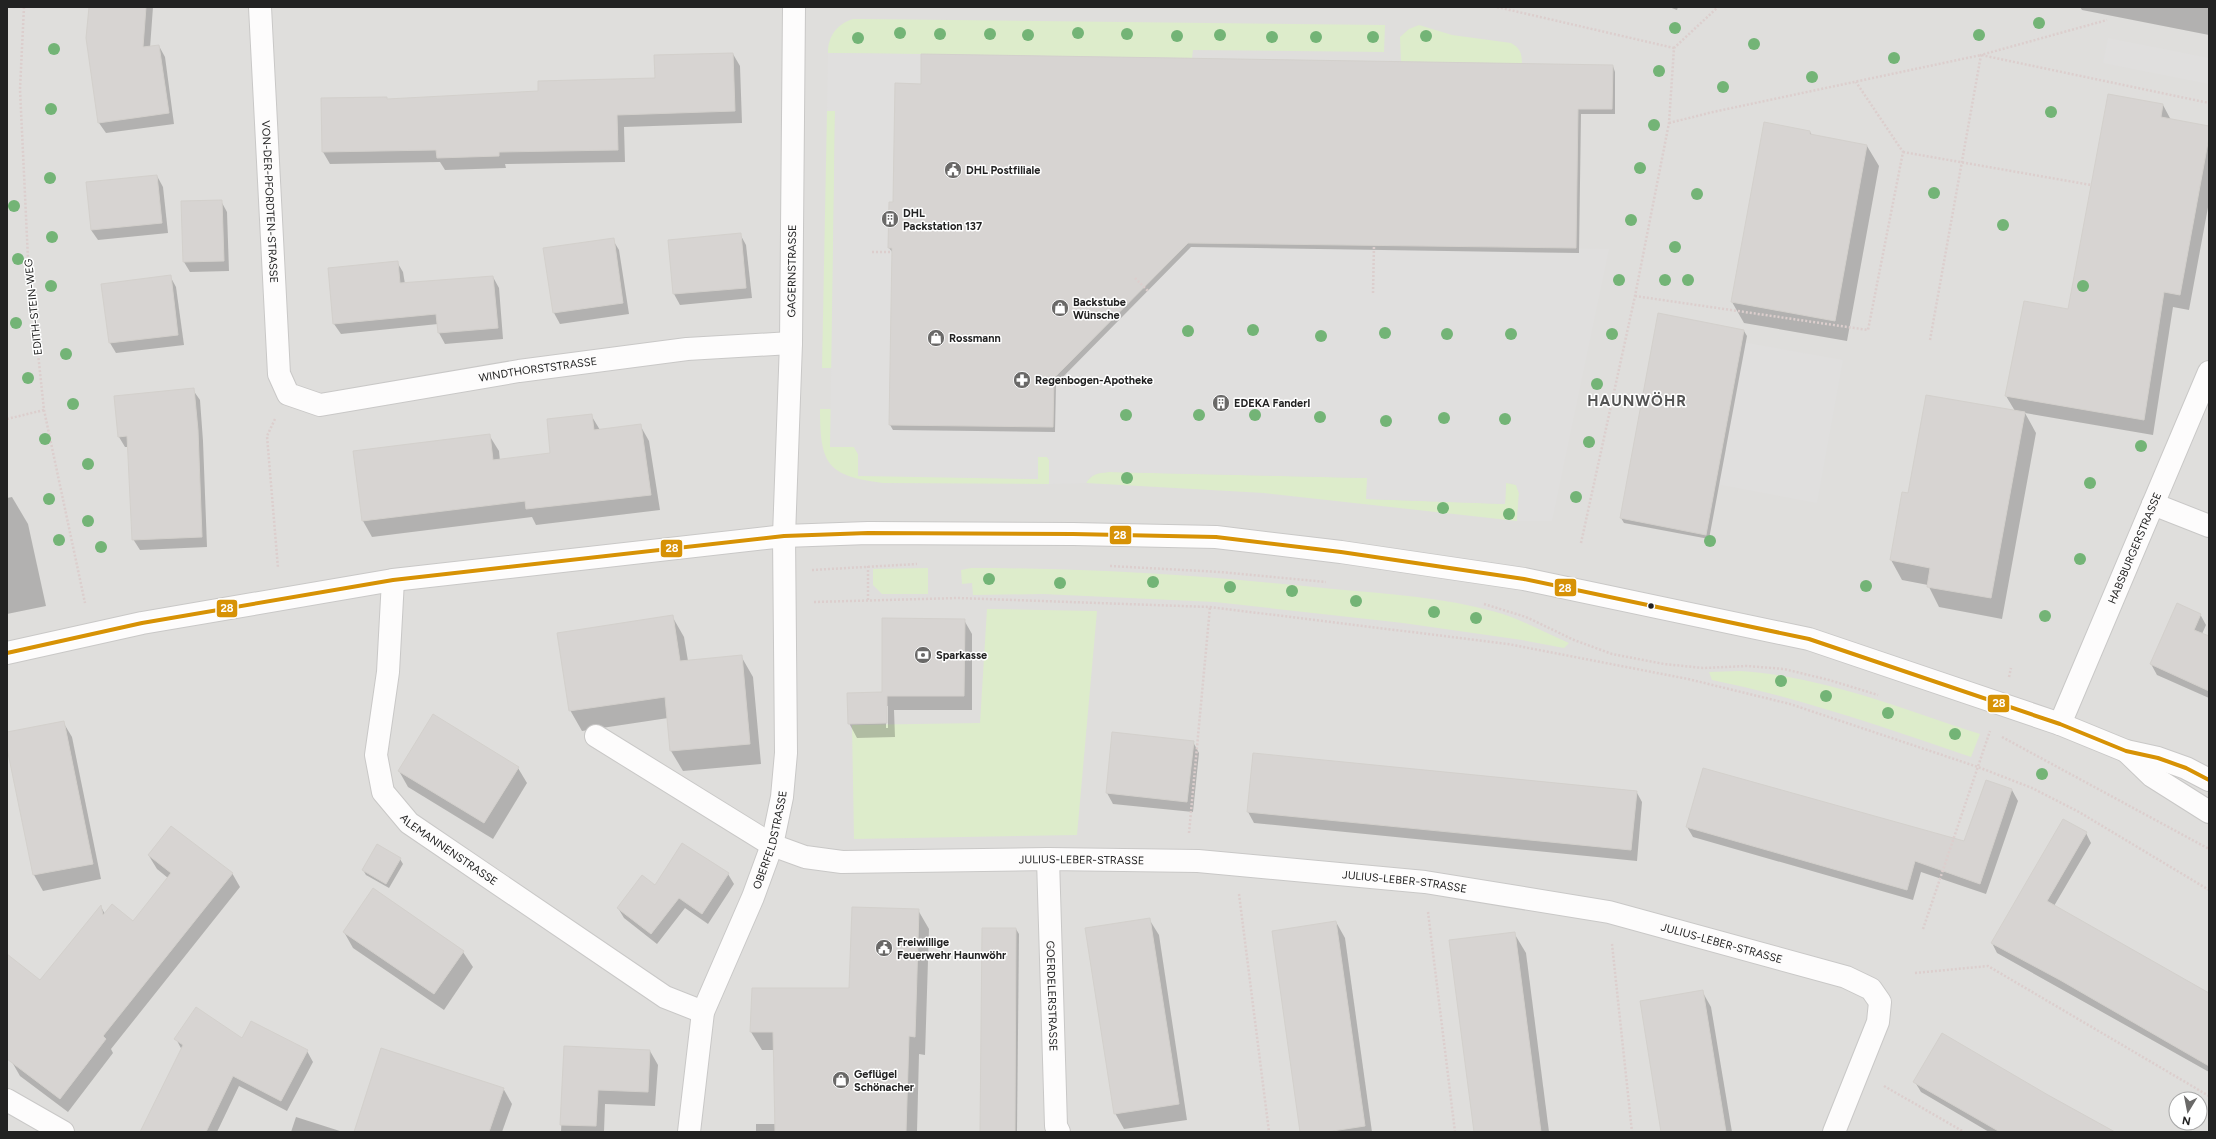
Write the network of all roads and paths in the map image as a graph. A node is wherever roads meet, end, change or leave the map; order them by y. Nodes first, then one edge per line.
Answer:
1 (24, 7) edge
2 (260, 7) edge
3 (794, 7) edge
4 (1497, 7) edge
5 (1718, 7) edge
6 (2107, 20) dead end
7 (1674, 48) junction
8 (1981, 55) junction
9 (1856, 82) junction
10 (2209, 103) edge
11 (1669, 123) junction
12 (1903, 152) junction
13 (1962, 162) junction
14 (2091, 185) dead end
15 (1374, 246) dead end
16 (872, 252) dead end
17 (892, 252) dead end
18 (1135, 278) dead end
19 (1149, 292) dead end
20 (1373, 293) dead end
21 (1635, 296) junction
22 (1930, 340) dead end
23 (791, 343) junction
24 (2209, 372) edge
25 (1054, 384) dead end
26 (1075, 385) dead end
27 (288, 394) junction
28 (44, 410) junction
29 (7, 419) edge
30 (2153, 504) junction
31 (2209, 526) edge
32 (784, 536) junction
33 (1581, 543) dead end
34 (923, 564) dead end
35 (1103, 566) dead end
36 (278, 568) dead end
37 (784, 576) junction
38 (393, 580) junction
39 (1328, 582) dead end
40 (813, 602) dead end
41 (85, 603) dead end
42 (1483, 604) dead end
43 (1210, 607) junction
44 (7, 653) edge
45 (2011, 668) dead end
46 (1880, 696) dead end
47 (2000, 704) junction
48 (2060, 724) junction
49 (1983, 728) dead end
50 (1990, 730) junction
51 (596, 736) dead end
52 (2126, 751) junction
53 (1978, 767) junction
54 (2209, 780) edge
55 (2209, 812) edge
56 (1188, 841) dead end
57 (772, 845) junction
58 (2209, 849) edge
59 (1048, 859) junction
60 (1235, 864) junction
61 (1425, 882) junction
62 (2209, 890) edge
63 (1609, 912) junction
64 (1923, 930) dead end
65 (1915, 974) dead end
66 (703, 1012) junction
67 (1880, 1083) dead end
68 (2209, 1096) edge
69 (7, 1100) edge
70 (63, 1132) edge
71 (689, 1132) edge
72 (1059, 1132) edge
73 (1269, 1132) edge
74 (1455, 1132) edge
75 (1632, 1132) edge
76 (1834, 1132) edge
77 (1964, 1132) edge

1 - 28 path, EDITH-STEIN-WEG
2 - 27 street, VON-DER-PFORDTEN-STRASSE
3 - 23 street, GAGERNSTRASSE
4 - 7 path
5 - 7 path
6 - 8 path
7 - 11 path
8 - 9 path
8 - 10 path
8 - 13 path
9 - 11 path
9 - 12 path
11 - 21 path
12 - 13 path
12 - 21 path
13 - 14 path
13 - 22 path
15 - 20 path
16 - 17 path
18 - 19 path
21 - 33 path
23 - 27 street, WINDTHORSTSTRASSE
23 - 32 street, GAGERNSTRASSE
24 - 30 street, HABSBURGERSTRASSE
25 - 26 path
27 - 36 path
28 - 29 path
28 - 41 path, EDITH-STEIN-WEG
30 - 31 street
30 - 48 street, HABSBURGERSTRASSE
32 - 37 street, OBERFELDSTRASSE
32 - 38 street
32 - 47 street
34 - 37 path
35 - 39 path
37 - 57 street, OBERFELDSTRASSE
38 - 44 street
38 - 66 street, ALEMANNENSTRASSE
40 - 43 path
42 - 46 path
43 - 53 path
43 - 56 path
45 - 47 path
47 - 48 street
47 - 50 path
48 - 52 street
49 - 50 path
50 - 53 path
50 - 58 path
51 - 57 street, JULIUS-LEBER-STRASSE
52 - 54 street
52 - 55 street
53 - 62 path
53 - 64 path
57 - 59 street, JULIUS-LEBER-STRASSE
57 - 66 street, OBERFELDSTRASSE
59 - 60 street, JULIUS-LEBER-STRASSE
59 - 72 street, GOERDELERSTRASSE
60 - 61 street, JULIUS-LEBER-STRASSE
60 - 73 path
61 - 63 street, JULIUS-LEBER-STRASSE
61 - 74 path
63 - 75 path
63 - 76 street, JULIUS-LEBER-STRASSE
65 - 68 path
66 - 71 street, OBERFELDSTRASSE
67 - 77 path
69 - 70 street

